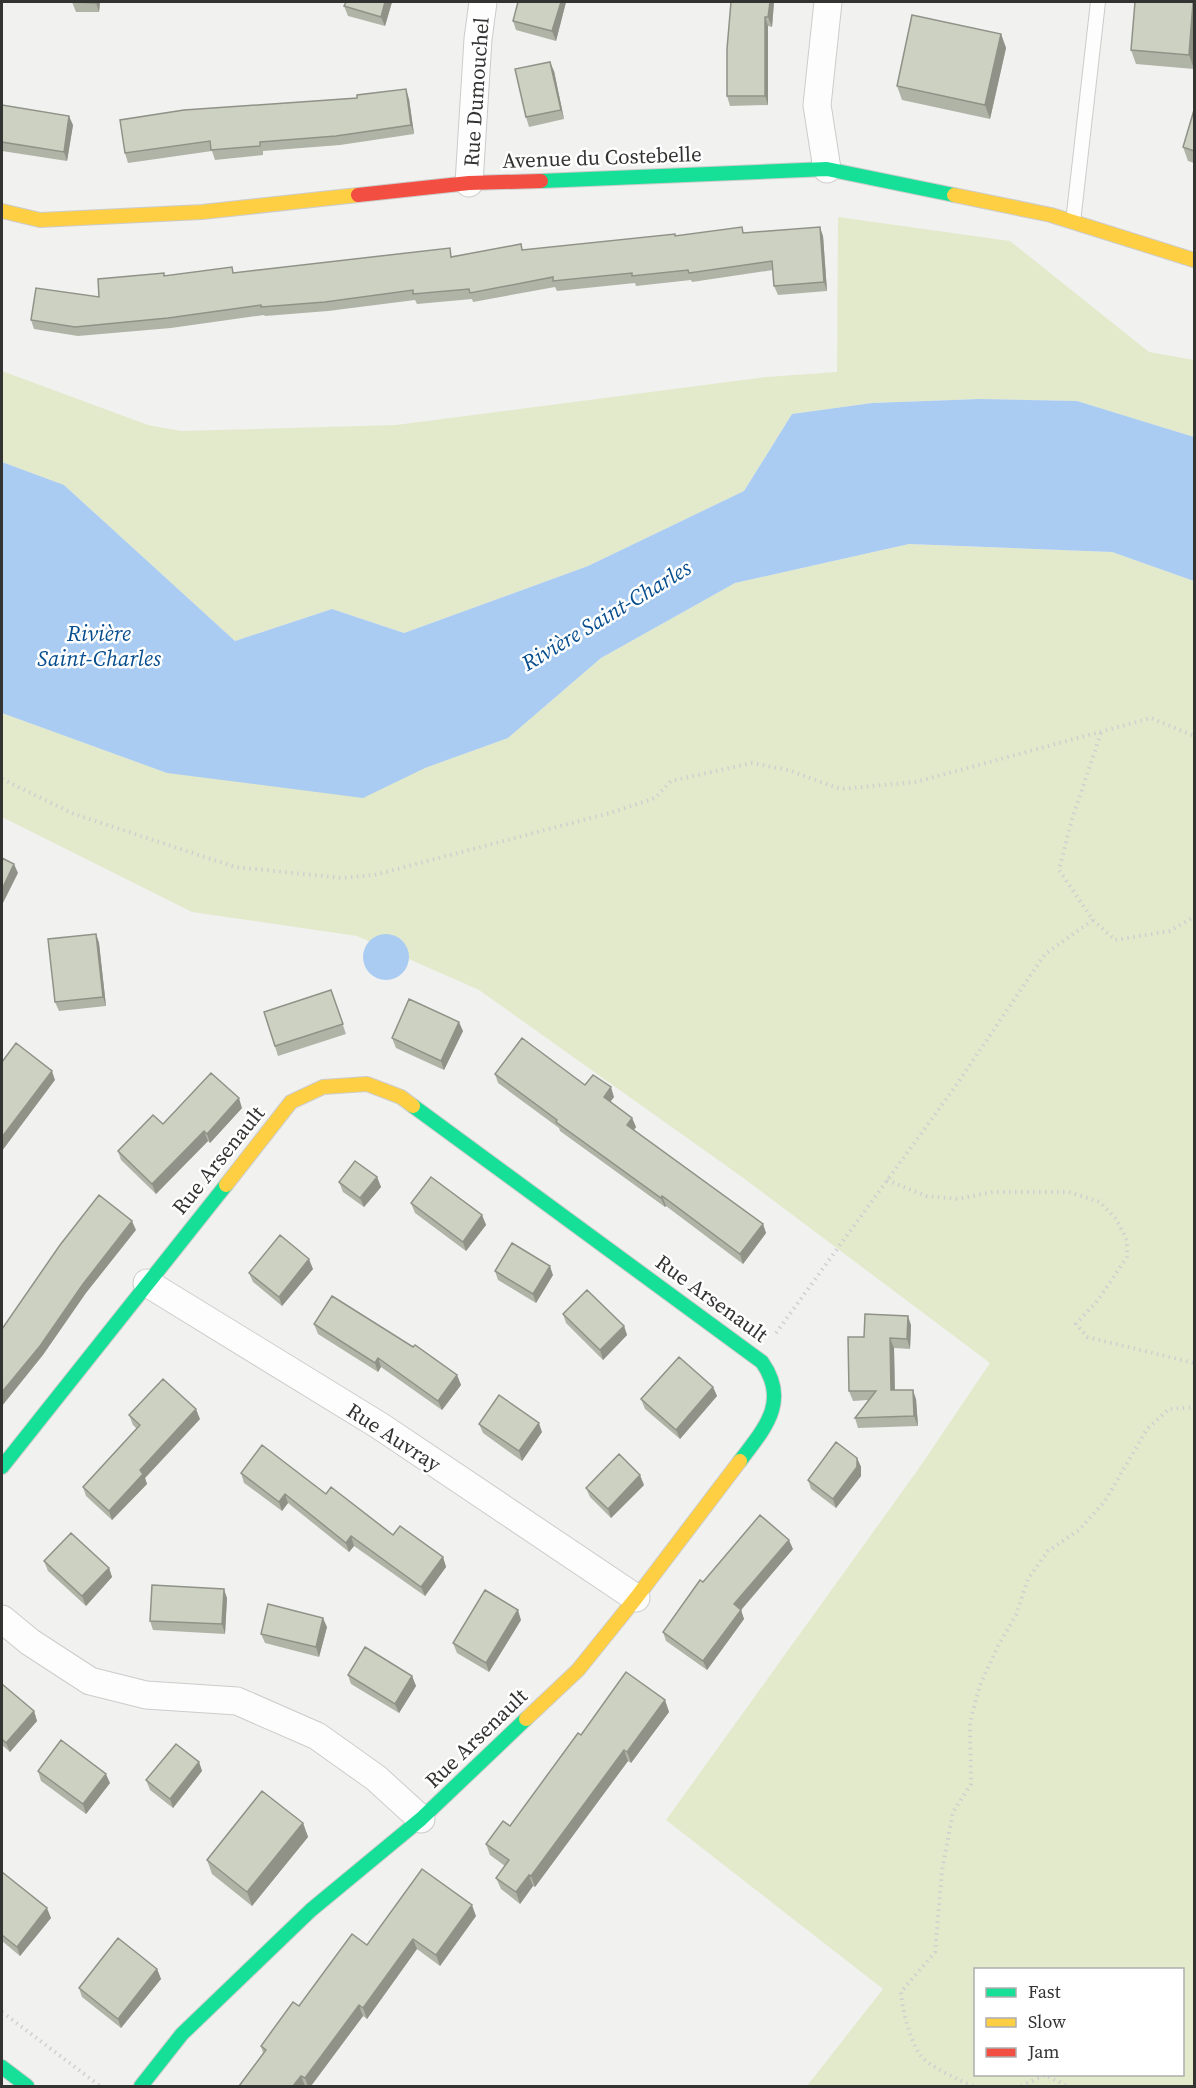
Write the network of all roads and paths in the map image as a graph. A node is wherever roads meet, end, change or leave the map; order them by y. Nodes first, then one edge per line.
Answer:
1 (483, 2) edge
2 (828, 2) edge
3 (1098, 2) edge
4 (827, 169) junction
5 (469, 183) junction
6 (2, 211) edge
7 (1073, 222) junction
8 (1194, 260) edge
9 (1101, 733) junction
10 (1194, 735) edge
11 (2, 779) edge
12 (1194, 917) edge
13 (1093, 920) junction
14 (887, 1180) junction
15 (147, 1284) junction
16 (758, 1358) junction
17 (1194, 1363) edge
18 (1194, 1407) edge
19 (2, 1467) edge
20 (636, 1598) junction
21 (2, 1619) edge
22 (421, 1819) junction
23 (2, 2012) edge
24 (2, 2067) edge
25 (1043, 2076) edge
26 (1047, 2076) edge
27 (27, 2086) edge
28 (100, 2086) edge
29 (141, 2086) edge
30 (973, 2086) edge
31 (1021, 2086) edge
32 (1067, 2086) edge

1 - 5 street, Rue Dumouchel
2 - 4 street
3 - 7 lane
4 - 5 street, Avenue du Costebelle
4 - 7 street, Avenue du Costebelle
5 - 6 street, Avenue du Costebelle
7 - 8 street, Avenue du Costebelle
9 - 10 path
9 - 11 path
9 - 13 path
12 - 13 path
13 - 14 path
14 - 16 path
14 - 17 path
15 - 16 street, Rue Arsenault
15 - 19 street, Rue Arsenault
15 - 20 street, Rue Auvray
16 - 20 street, Rue Arsenault
18 - 30 path
20 - 22 street, Rue Arsenault
21 - 22 street
22 - 29 street, Rue Arsenault
23 - 28 path
24 - 27 street
25 - 31 path
26 - 32 path

